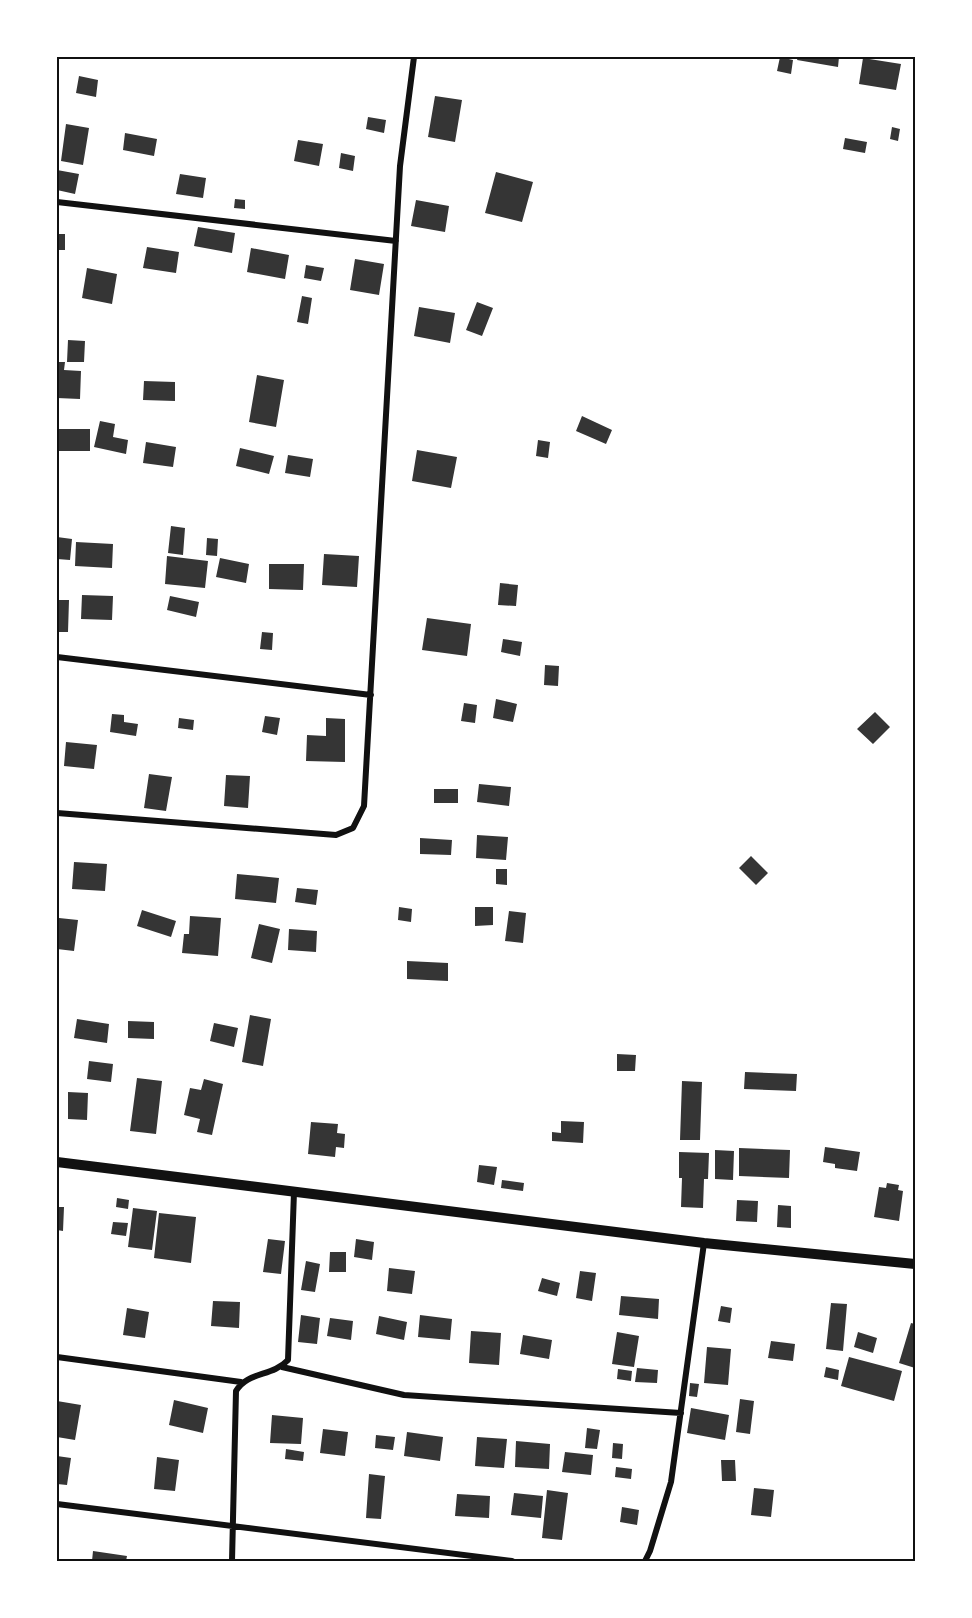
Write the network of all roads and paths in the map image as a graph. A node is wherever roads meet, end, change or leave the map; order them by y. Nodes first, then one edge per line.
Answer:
1 (414, 57) edge
2 (57, 202) edge
3 (396, 241) junction
4 (57, 657) edge
5 (370, 695) junction
6 (57, 813) edge
7 (57, 1162) edge
8 (294, 1191) junction
9 (704, 1243) junction
10 (915, 1264) edge
11 (57, 1357) edge
12 (282, 1367) junction
13 (242, 1382) junction
14 (681, 1413) junction
15 (57, 1504) edge
16 (232, 1526) junction
17 (232, 1561) edge
18 (512, 1561) edge
19 (645, 1561) edge

1 - 3 street
2 - 3 street
3 - 5 street
4 - 5 street
5 - 6 street
7 - 8 street
8 - 9 street
8 - 12 street
9 - 10 street
9 - 14 street
11 - 13 street
12 - 13 street
12 - 14 street
13 - 16 street
14 - 19 street
15 - 16 street
16 - 17 street
16 - 18 street

